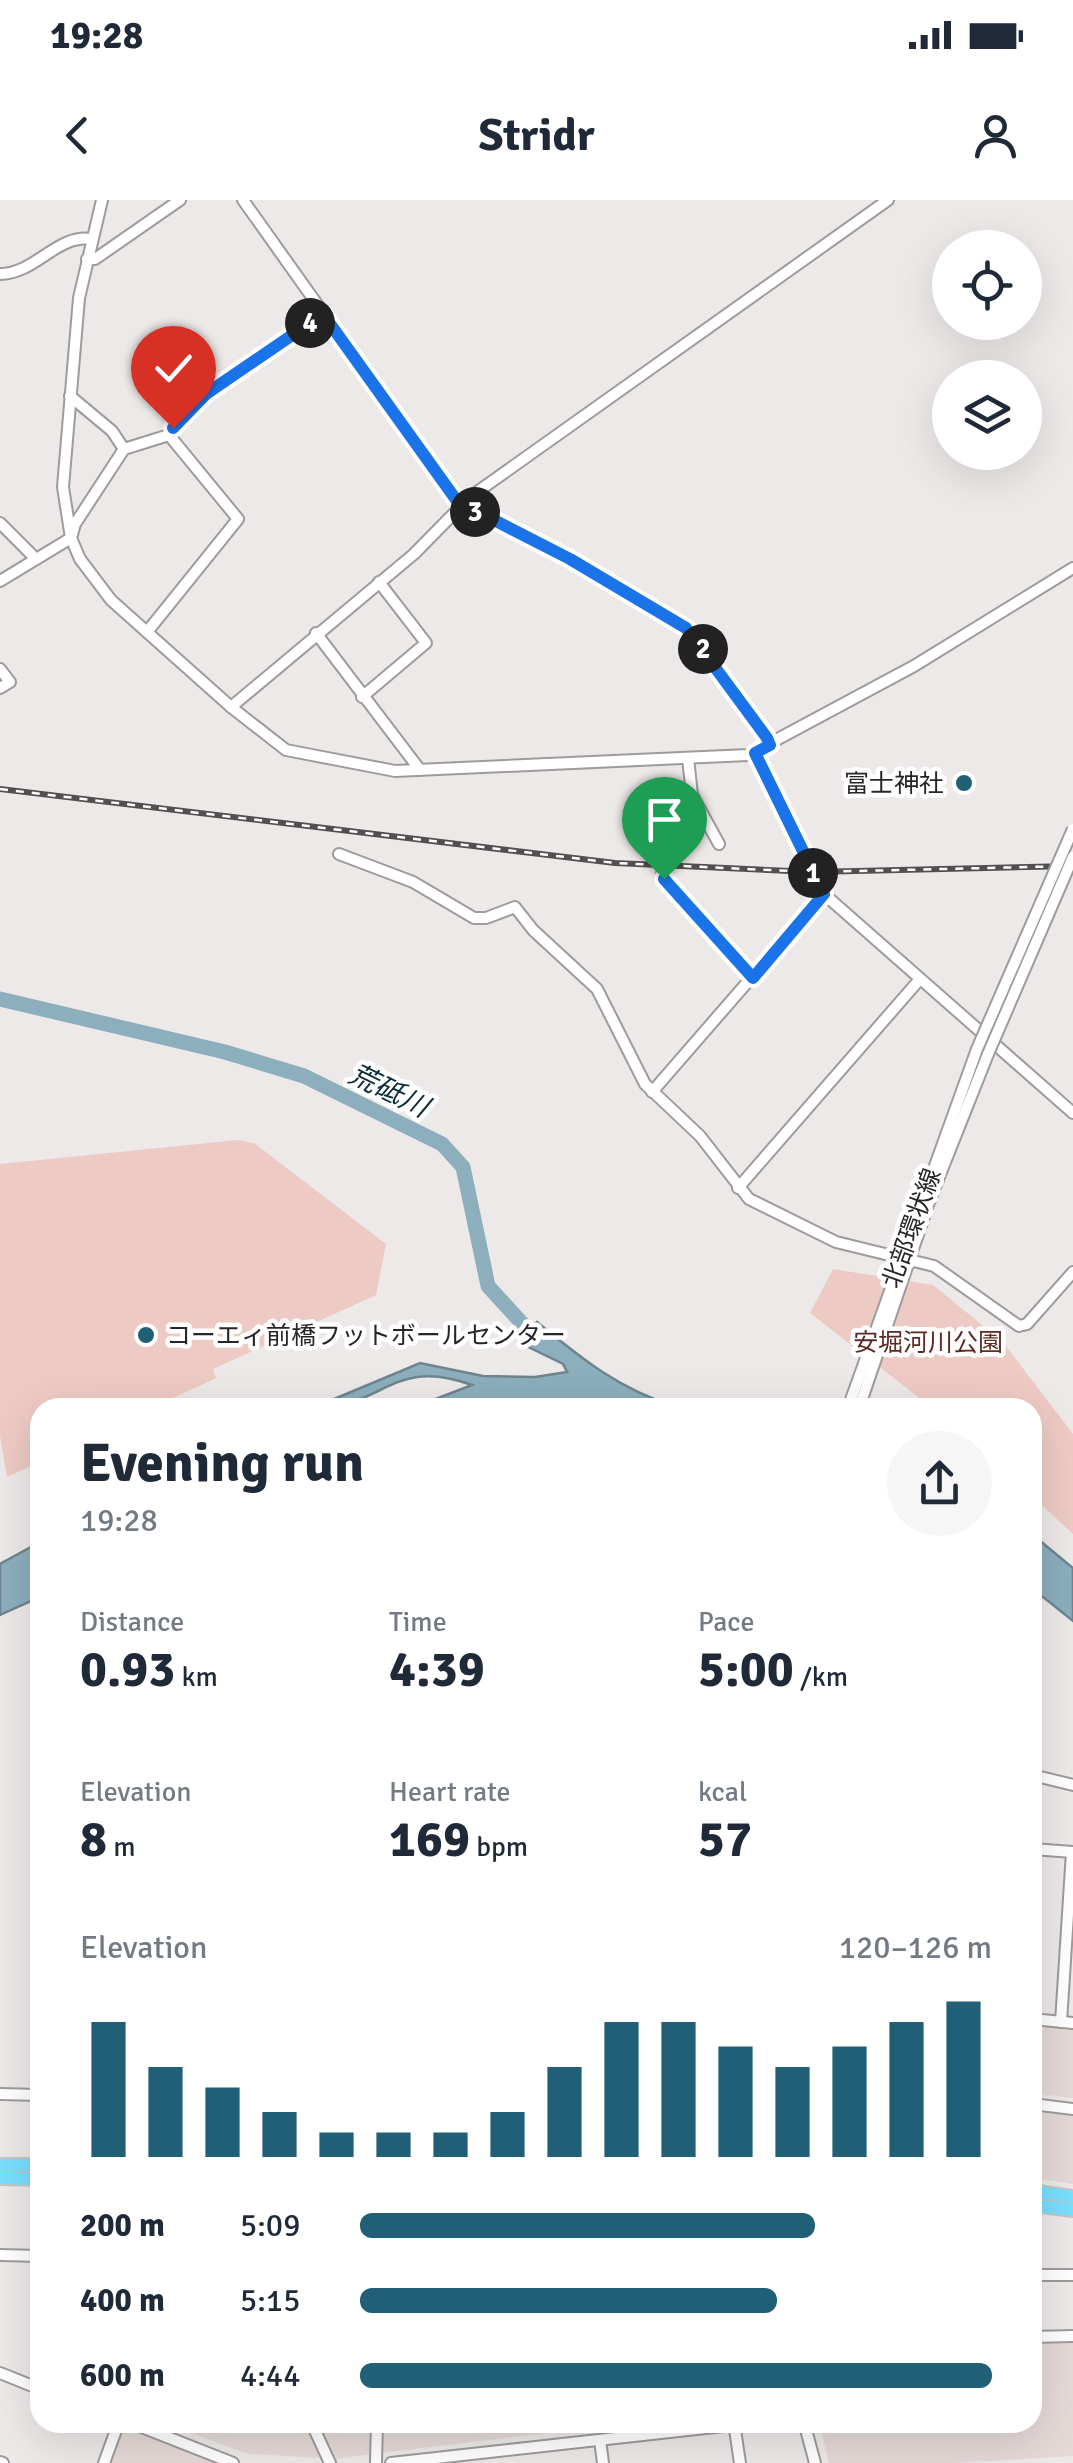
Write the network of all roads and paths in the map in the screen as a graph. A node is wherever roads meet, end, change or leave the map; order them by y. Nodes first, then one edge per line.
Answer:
1 (102, 200) edge
2 (180, 200) edge
3 (243, 200) edge
4 (888, 200) edge
5 (91, 239) junction
6 (87, 259) junction
7 (0, 274) edge
8 (323, 314) junction
9 (70, 396) junction
10 (169, 435) junction
11 (124, 449) junction
12 (463, 506) junction
13 (0, 523) edge
14 (71, 538) junction
15 (36, 560) junction
16 (1073, 568) edge
17 (0, 581) edge
18 (379, 582) junction
19 (147, 632) junction
20 (316, 632) junction
21 (0, 669) edge
22 (0, 688) edge
23 (362, 698) junction
24 (231, 707) junction
25 (770, 745) junction
26 (755, 753) junction
27 (688, 758) junction
28 (420, 770) junction
29 (1073, 828) edge
30 (719, 844) dead end
31 (339, 854) dead end
32 (1073, 857) edge
33 (662, 874) dead end
34 (824, 894) junction
35 (753, 978) junction
36 (920, 979) junction
37 (983, 1051) junction
38 (652, 1092) junction
39 (1073, 1113) edge
40 (738, 1188) junction
41 (902, 1263) junction
42 (1073, 1272) edge
43 (852, 1398) edge
44 (861, 1398) edge
45 (1042, 1778) edge
46 (1073, 1785) edge
47 (1042, 1850) edge
48 (1073, 1852) edge
49 (1042, 2019) edge
50 (1067, 2023) edge
51 (0, 2094) edge
52 (30, 2095) edge
53 (1042, 2105) edge
54 (1073, 2109) edge
55 (0, 2164) edge
56 (30, 2165) edge
57 (0, 2178) edge
58 (30, 2179) edge
59 (1042, 2192) edge
60 (1073, 2197) edge
61 (1042, 2206) edge
62 (1073, 2210) edge
63 (0, 2256) edge
64 (30, 2256) edge
65 (1042, 2274) edge
66 (1073, 2275) edge
67 (1073, 2336) edge
68 (1042, 2337) edge
69 (0, 2373) edge
70 (30, 2385) edge
71 (115, 2433) edge
72 (156, 2433) edge
73 (317, 2433) edge
74 (377, 2433) edge
75 (659, 2433) edge
76 (735, 2433) edge
77 (807, 2433) edge
78 (600, 2440) junction
79 (104, 2463) edge
80 (233, 2463) edge
81 (330, 2463) edge
82 (376, 2463) edge
83 (391, 2463) edge
84 (603, 2463) edge
85 (740, 2463) edge
86 (815, 2463) edge

1 - 5 street
2 - 6 street
3 - 8 street
4 - 12 street
5 - 6 street
5 - 7 street
6 - 9 street
8 - 10 street
8 - 12 street
9 - 11 street
9 - 14 street
10 - 11 street
10 - 19 street
11 - 14 street
12 - 18 street
12 - 25 street
13 - 15 street
14 - 15 street
14 - 19 street
15 - 17 street
16 - 25 street
18 - 20 street
18 - 23 street
19 - 24 street
20 - 23 street
20 - 24 street
21 - 22 street
23 - 28 street
24 - 28 street
25 - 26 street
26 - 27 street
26 - 34 street
27 - 28 street
27 - 30 street
29 - 37 street, bridge
31 - 38 street
32 - 37 street, bridge
33 - 35 street
34 - 35 street
34 - 36 street
35 - 38 street
36 - 39 street
36 - 40 street
37 - 41 street, 北部環状線
38 - 40 street
40 - 41 street
41 - 42 street
41 - 43 street, 北部環状線
41 - 44 street, 北部環状線
45 - 46 street
47 - 48 street
48 - 50 street
49 - 50 street
51 - 52 street
53 - 54 street
55 - 56 main road
57 - 58 main road
59 - 60 main road
61 - 62 main road
63 - 64 street
65 - 66 street
67 - 68 street
69 - 70 street
71 - 79 street
72 - 80 street
73 - 81 street
74 - 82 street
75 - 78 street
76 - 85 street
77 - 86 street
78 - 83 street
78 - 84 street

